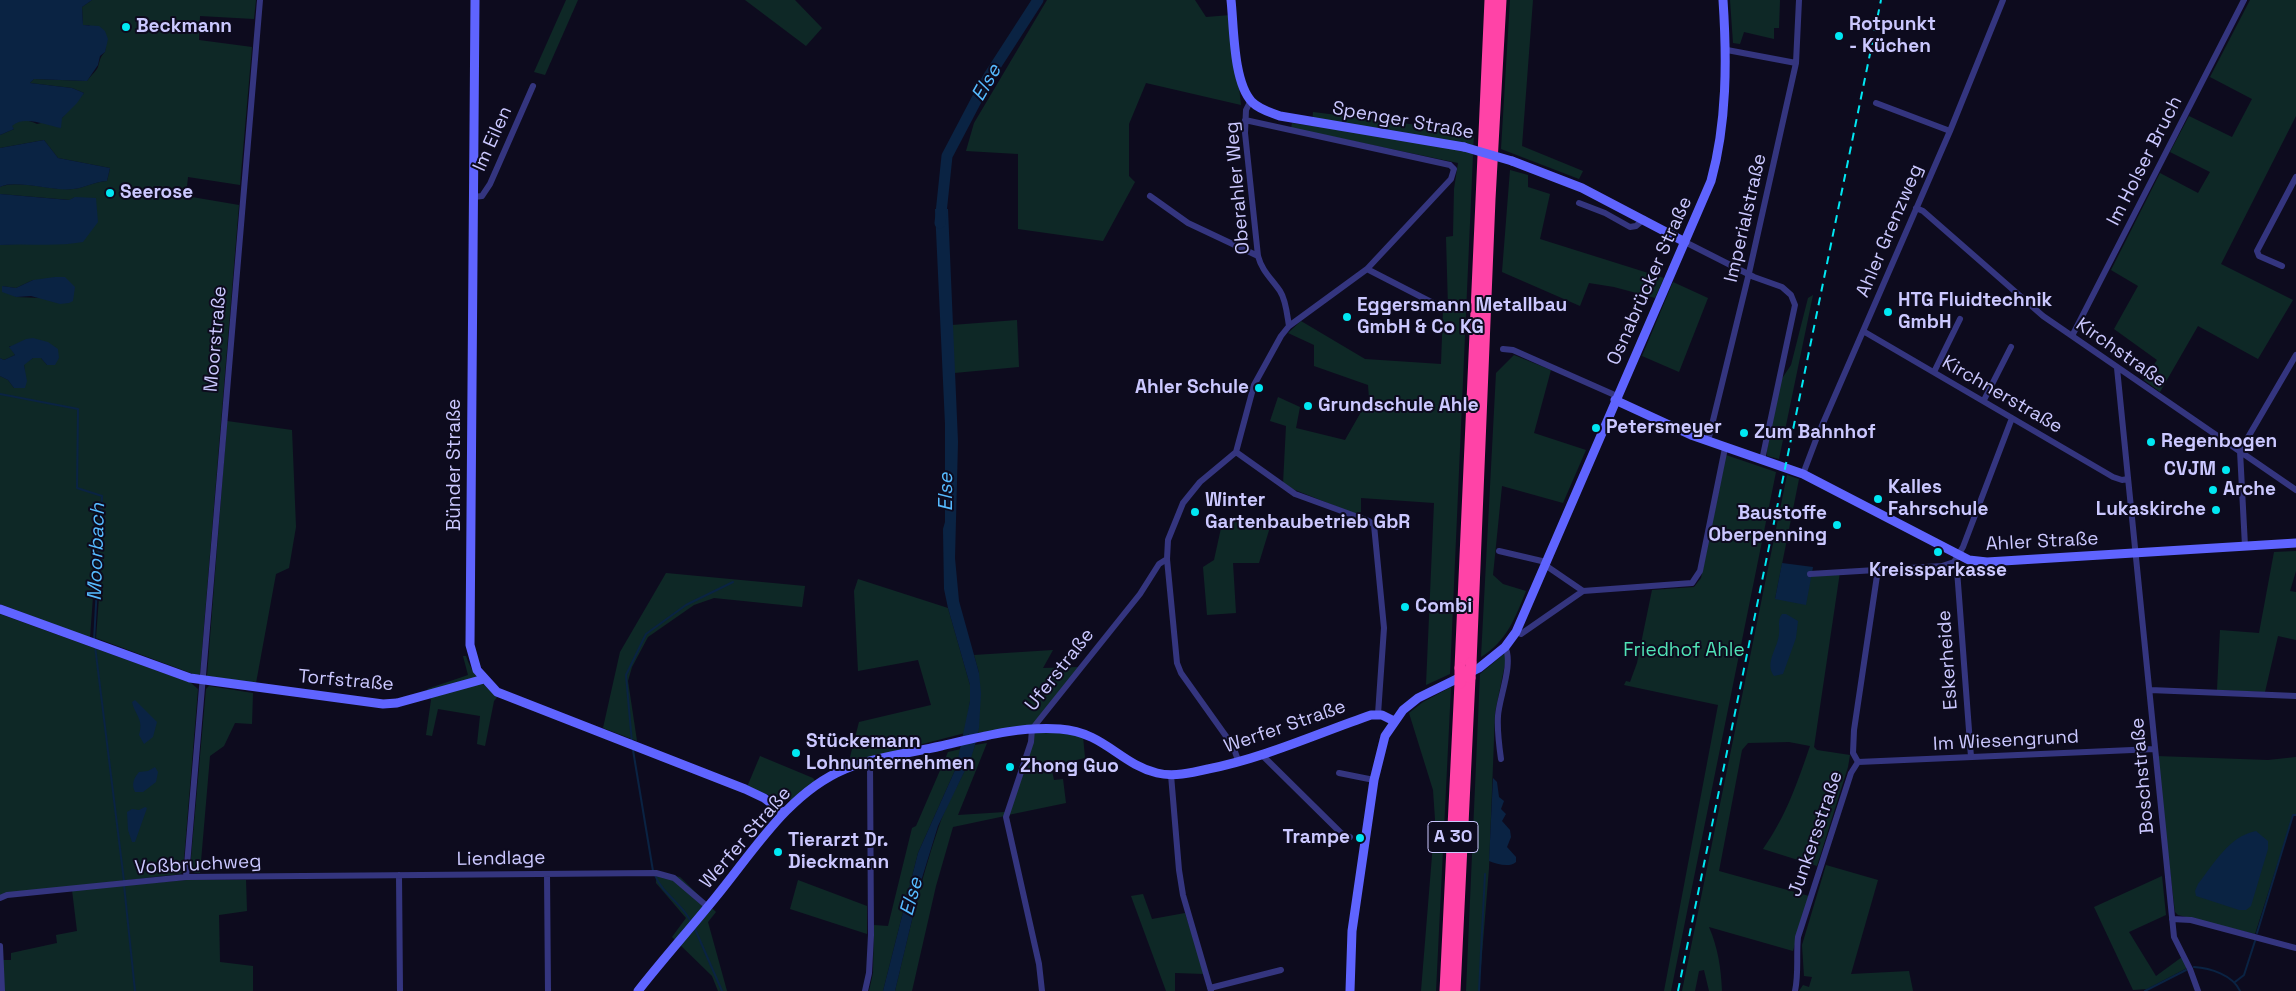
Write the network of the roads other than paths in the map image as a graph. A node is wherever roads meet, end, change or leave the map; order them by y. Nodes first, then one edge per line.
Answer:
1 (260, 0) edge
2 (475, 0) edge
3 (1230, 0) edge
4 (1490, 0) edge
5 (1500, 0) edge
6 (1723, 0) edge
7 (1799, 0) edge
8 (2003, 0) edge
9 (2244, 0) edge
10 (1727, 50) junction
11 (1796, 63) junction
12 (533, 86) dead end
13 (1251, 100) junction
14 (1876, 103) dead end
15 (1245, 120) junction
16 (1950, 131) junction
17 (2296, 177) edge
18 (2294, 186) edge
19 (474, 196) junction
20 (1150, 196) dead end
21 (1579, 203) dead end
22 (1916, 208) junction
23 (1644, 219) junction
24 (1685, 242) junction
25 (1258, 256) junction
26 (2282, 266) dead end
27 (1367, 269) junction
28 (1749, 272) junction
29 (1437, 306) dead end
30 (1960, 319) dead end
31 (1289, 326) junction
32 (1863, 331) junction
33 (2072, 336) junction
34 (2011, 348) dead end
35 (1502, 349) dead end
36 (2296, 355) edge
37 (2117, 368) junction
38 (1934, 372) junction
39 (1616, 398) junction
40 (1984, 400) junction
41 (2012, 418) junction
42 (1708, 441) junction
43 (1725, 448) junction
44 (2240, 451) junction
45 (1236, 452) junction
46 (1762, 460) junction
47 (1803, 474) junction
48 (2128, 479) junction
49 (2296, 490) edge
50 (1374, 525) junction
51 (1397, 527) dead end
52 (2296, 543) edge
53 (2245, 546) junction
54 (1499, 551) dead end
55 (2135, 553) junction
56 (1956, 558) junction
57 (1166, 559) junction
58 (1545, 563) junction
59 (1878, 569) junction
60 (1810, 574) dead end
61 (1583, 591) junction
62 (0, 609) edge
63 (1516, 632) junction
64 (1505, 647) junction
65 (1466, 666) junction
66 (484, 679) junction
67 (1465, 680) junction
68 (202, 681) junction
69 (2150, 690) junction
70 (2296, 696) edge
71 (1378, 714) junction
72 (1394, 721) junction
73 (1032, 729) junction
74 (2155, 749) junction
75 (1263, 756) junction
76 (1971, 757) junction
77 (1501, 759) dead end
78 (870, 762) junction
79 (1858, 762) junction
80 (1239, 763) junction
81 (1339, 773) dead end
82 (1171, 775) junction
83 (1374, 780) junction
84 (784, 813) junction
85 (1350, 837) dead end
86 (547, 874) junction
87 (399, 875) junction
88 (186, 877) junction
89 (0, 898) edge
90 (708, 907) junction
91 (2172, 918) junction
92 (0, 946) edge
93 (2296, 948) edge
94 (1281, 970) dead end
95 (1210, 990) edge
96 (2, 991) edge
97 (400, 991) edge
98 (548, 991) edge
99 (638, 991) edge
100 (865, 991) edge
101 (1042, 991) edge
102 (1350, 991) edge
103 (1445, 991) edge
104 (1455, 991) edge
105 (1795, 991) edge
106 (2198, 991) edge

1 - 68 street, Moorstraße
2 - 19 main road, Bünder Straße
3 - 13 main road
4 - 65 highway, A 30
5 - 65 highway, A 30
6 - 10 main road, Osnabrücker Straße
7 - 11 street, Imperialstraße
8 - 16 street, Ahler Grenzweg
9 - 33 street, Im Holser Bruch
10 - 11 street
10 - 24 main road, Osnabrücker Straße
11 - 28 street, Imperialstraße
12 - 19 street, Im Eilen
13 - 15 street, Oberahler Weg
13 - 23 main road, Spenger Straße, bridge
14 - 16 street
15 - 25 street, Oberahler Weg
15 - 27 street
16 - 22 street, Ahler Grenzweg
17 - 18 street
18 - 26 street
19 - 66 main road, Bünder Straße
20 - 25 street
21 - 23 street
22 - 32 street, Ahler Grenzweg
22 - 33 street, Kirchstraße
23 - 24 main road, Spenger Straße
24 - 28 street, Spenger Straße
24 - 39 main road, Osnabrücker Straße
25 - 31 street, Oberahler Weg
27 - 29 street
27 - 31 street
28 - 42 street, Imperialstraße
28 - 46 street, Spenger Straße
30 - 38 street
31 - 45 street
32 - 38 street, Kirchnerstraße
32 - 47 street, Ahler Grenzweg
33 - 37 street, Kirchstraße
34 - 40 street
35 - 39 street
36 - 44 street
37 - 44 street, Kirchstraße
37 - 48 street, Boschstraße
38 - 40 street, Kirchnerstraße
39 - 42 main road, Ahler Straße
39 - 58 main road, Osnabrücker Straße
40 - 41 street, Kirchnerstraße
41 - 48 street, Kirchnerstraße
41 - 56 street
42 - 43 main road, Ahler Straße
43 - 46 main road, Ahler Straße
43 - 61 street
44 - 49 street, Kirchstraße
44 - 53 street
45 - 50 street
45 - 57 street
46 - 47 main road, Ahler Straße
47 - 56 main road, Ahler Straße
48 - 55 street, Boschstraße
50 - 51 street
50 - 71 street
52 - 53 main road, Ahler Straße
53 - 55 main road, Ahler Straße
54 - 58 street
55 - 56 main road, Ahler Straße
55 - 69 street, Boschstraße
56 - 59 street
56 - 76 street, Eskerheide
57 - 73 street, Uferstraße
57 - 80 street
58 - 61 street
58 - 63 main road, Osnabrücker Straße
59 - 60 street
59 - 79 street, Junkersstraße
61 - 63 street
62 - 68 main road, Torfstraße
63 - 64 main road, Osnabrücker Straße
64 - 72 main road, Osnabrücker Straße
64 - 77 street
65 - 67 highway, A 30, bridge
66 - 68 main road, Torfstraße
66 - 84 main road, Bünder Straße
67 - 103 highway, A 30
67 - 104 highway, A 30
68 - 88 street
69 - 70 street
69 - 74 street, Boschstraße
71 - 72 main road
71 - 75 main road, Werfer Straße
72 - 83 main road, Osnabrücker Straße
73 - 78 main road, Werfer Straße
73 - 82 main road, Werfer Straße
73 - 101 street, Uferstraße
74 - 76 street, Im Wiesengrund
74 - 91 street, Boschstraße
75 - 80 main road, Werfer Straße
75 - 85 street
76 - 79 street, Im Wiesengrund
78 - 84 main road, Werfer Straße
78 - 100 street
79 - 105 street, Junkersstraße
80 - 82 main road, Werfer Straße
81 - 83 street
82 - 95 street
83 - 102 main road, Osnabrücker Straße
84 - 90 main road, Werfer Straße
86 - 87 street, Liendlage
86 - 90 street, Liendlage
86 - 98 street
87 - 88 street, Voßbruchweg
87 - 97 street
88 - 89 street, Voßbruchweg
90 - 99 main road, Werfer Straße
91 - 93 street
91 - 106 street, Boschstraße
92 - 96 street
94 - 95 street

